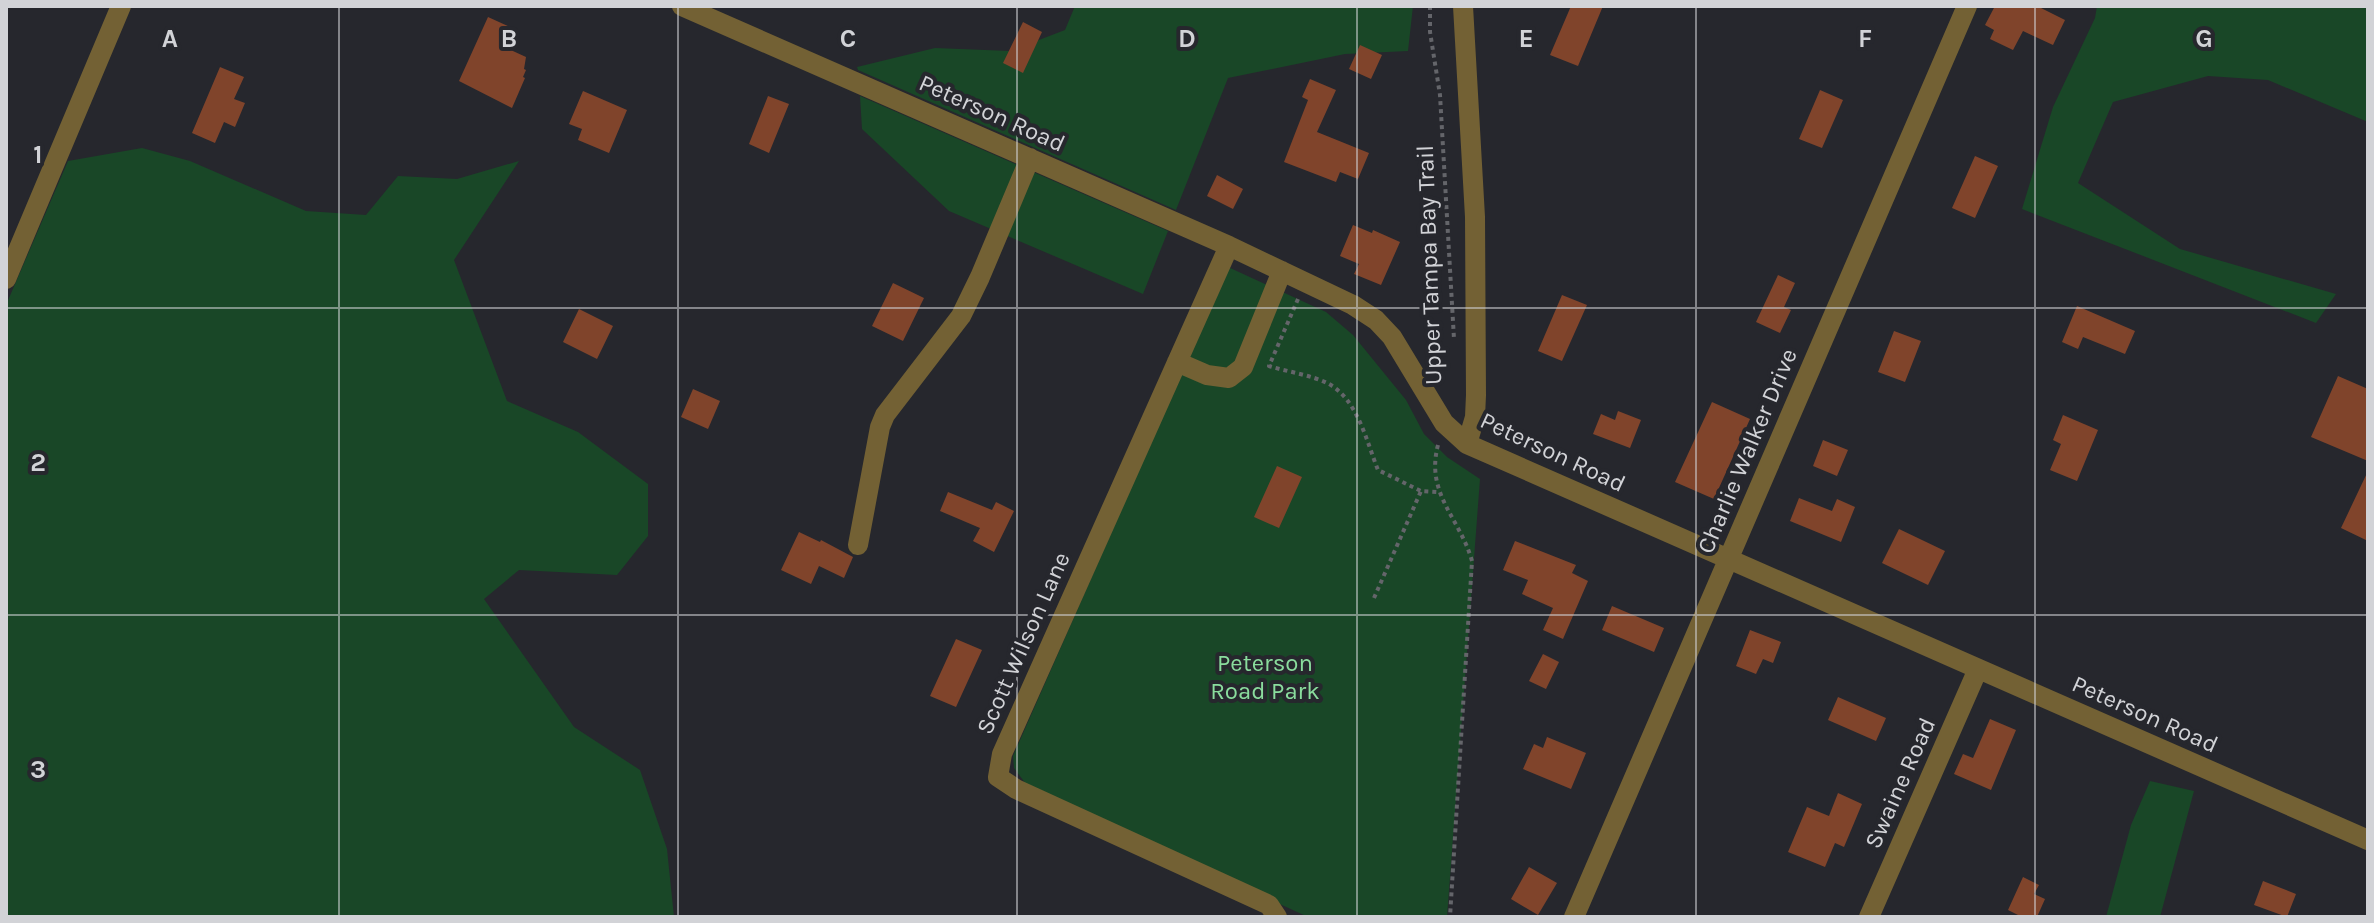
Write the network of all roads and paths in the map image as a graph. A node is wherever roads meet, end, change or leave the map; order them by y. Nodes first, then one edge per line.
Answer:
1 (121, 6) edge
2 (682, 6) edge
3 (1430, 6) edge
4 (1463, 6) edge
5 (1967, 6) edge
6 (1030, 158) junction
7 (1229, 246) junction
8 (1282, 271) junction
9 (6, 279) edge
10 (1299, 297) dead end
11 (1454, 346) dead end
12 (1177, 362) junction
13 (1444, 423) junction
14 (1467, 444) junction
15 (1421, 491) junction
16 (1438, 492) junction
17 (858, 545) dead end
18 (1729, 560) junction
19 (1374, 598) dead end
20 (1978, 669) junction
21 (2368, 840) edge
22 (1277, 917) edge
23 (1450, 917) edge
24 (1574, 917) edge
25 (1869, 917) edge

1 - 9 street
2 - 6 street, Peterson Road
3 - 11 path, Upper Tampa Bay Trail
4 - 14 street
5 - 18 street, Charlie Walker Drive
6 - 7 street, Peterson Road
6 - 17 street
7 - 8 street, Peterson Road
7 - 12 street, Scott Wilson Lane
8 - 12 street
8 - 13 street, Peterson Road
10 - 15 path
12 - 22 street, Scott Wilson Lane
13 - 14 street, Peterson Road
13 - 16 path
14 - 18 street, Peterson Road
15 - 16 path
15 - 19 path
16 - 23 path
18 - 20 street, Peterson Road
18 - 24 street, Charlie Walker Drive
20 - 21 street, Peterson Road
20 - 25 street, Swaine Road

